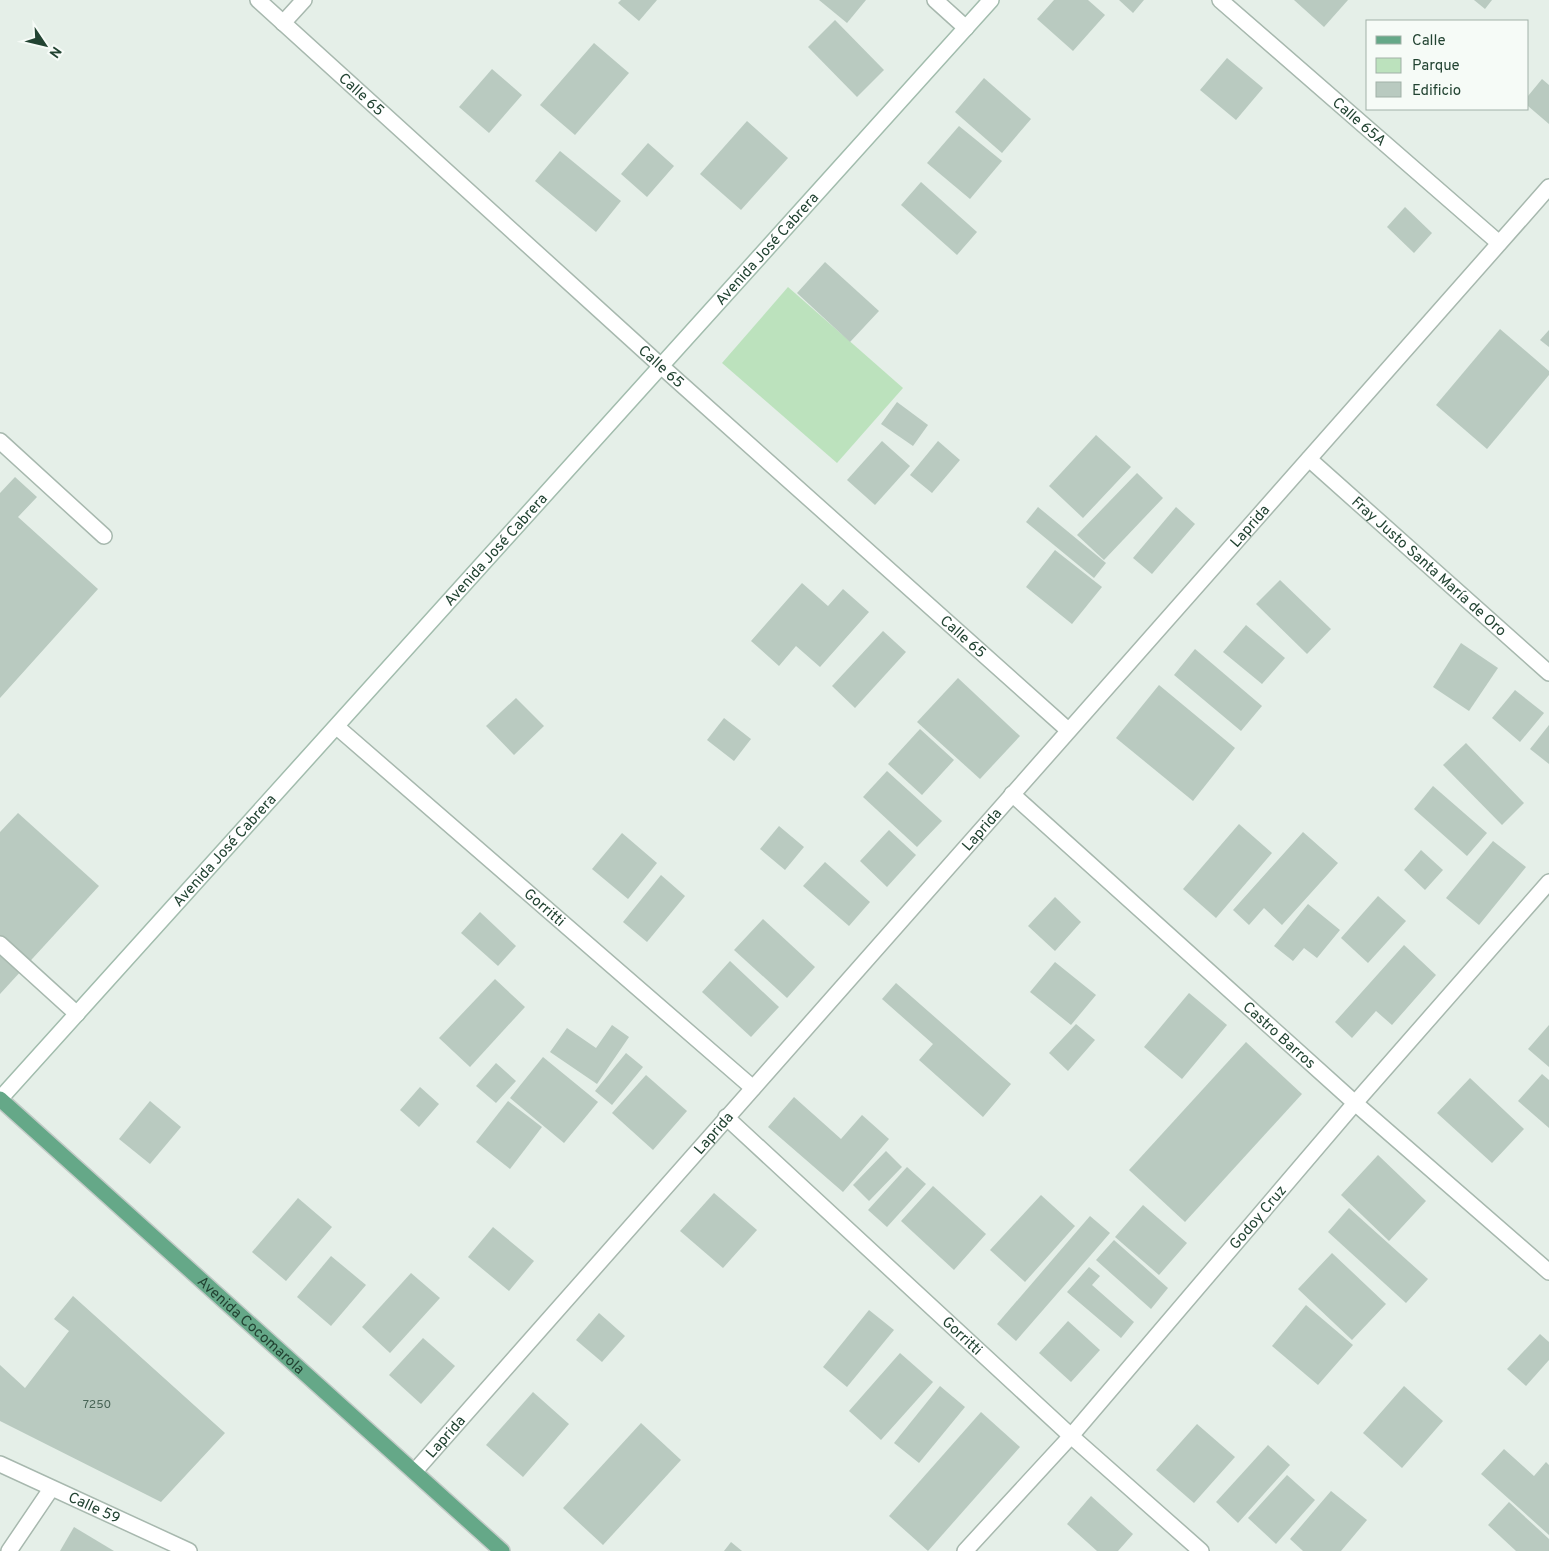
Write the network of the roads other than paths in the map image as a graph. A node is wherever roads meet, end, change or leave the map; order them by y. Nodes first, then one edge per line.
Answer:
1 (258, 0) edge
2 (304, 0) edge
3 (935, 0) edge
4 (991, 0) edge
5 (1220, 0) edge
6 (283, 23) junction
7 (966, 28) junction
8 (1549, 186) edge
9 (1499, 243) junction
10 (661, 366) junction
11 (0, 440) edge
12 (1309, 459) junction
13 (104, 536) dead end
14 (1549, 673) edge
15 (337, 727) junction
16 (1068, 730) junction
17 (1012, 794) junction
18 (1549, 882) edge
19 (0, 944) edge
20 (77, 1014) junction
21 (753, 1088) junction
22 (0, 1099) edge
23 (1355, 1103) junction
24 (726, 1117) junction
25 (1549, 1272) edge
26 (1071, 1436) junction
27 (0, 1464) edge
28 (414, 1471) junction
29 (51, 1489) junction
30 (9, 1551) edge
31 (189, 1551) edge
32 (502, 1551) edge
33 (966, 1551) edge
34 (1201, 1551) edge

1 - 6 street, Calle 65
2 - 6 street
3 - 7 street
4 - 7 street, Avenida José Cabrera
5 - 9 street, Calle 65A
6 - 10 street, Calle 65
7 - 10 street, Avenida José Cabrera
8 - 9 street, Laprida
9 - 12 street, Laprida
10 - 15 street, Avenida José Cabrera
10 - 16 street, Calle 65
11 - 13 street
12 - 14 street, Fray Justo Santa María de Oro
12 - 16 street, Laprida
15 - 20 street, Avenida José Cabrera
15 - 21 street, Gorritti
16 - 17 street, Laprida
17 - 21 street, Laprida
17 - 23 street, Castro Barros
18 - 23 street, Godoy Cruz
19 - 20 street
20 - 22 street, Avenida José Cabrera
21 - 24 street, Laprida
22 - 28 main road, Avenida Cocomarola
23 - 25 street, Castro Barros
23 - 26 street, Godoy Cruz
24 - 26 street, Gorritti
24 - 28 street, Laprida
26 - 33 street, Godoy Cruz
26 - 34 street, Gorritti
27 - 29 street, Calle 59
28 - 32 main road, Avenida Cocomarola
29 - 30 street
29 - 31 street, Calle 59

